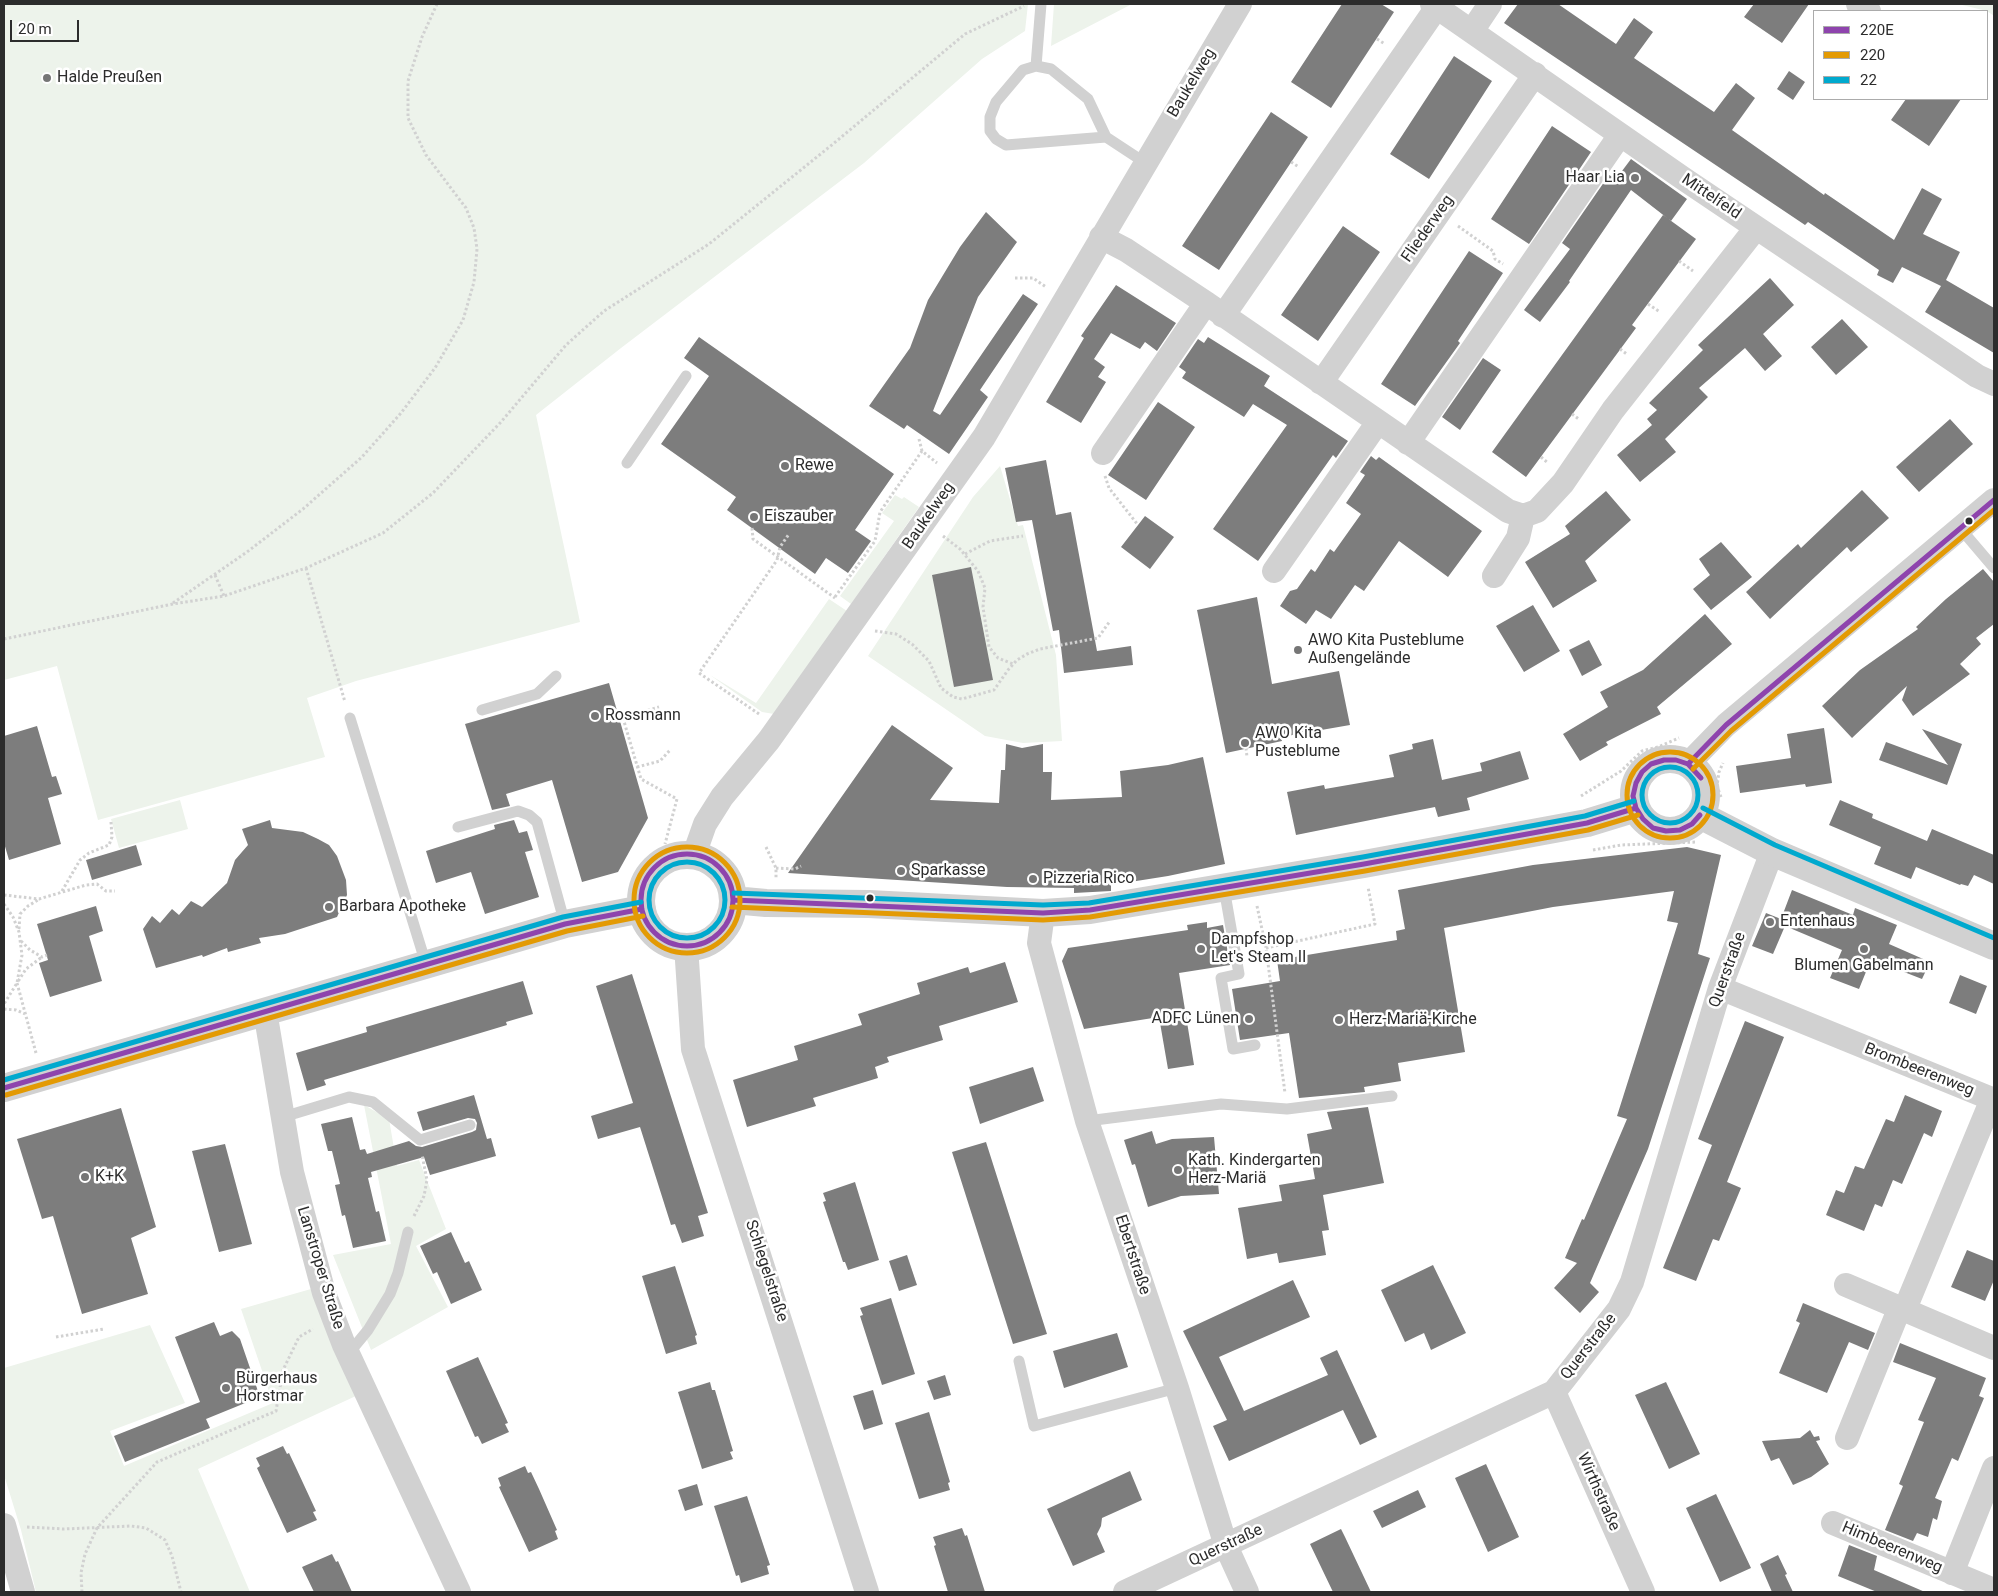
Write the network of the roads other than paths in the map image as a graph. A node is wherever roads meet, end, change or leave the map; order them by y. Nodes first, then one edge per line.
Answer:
1 (1041, 4) edge
2 (1240, 4) edge
3 (1490, 4) edge
4 (1435, 6) edge
5 (1472, 31) junction
6 (1036, 66) junction
7 (1535, 74) junction
8 (1620, 135) junction
9 (1106, 137) junction
10 (1144, 162) junction
11 (1756, 228) junction
12 (1101, 237) junction
13 (1215, 310) junction
14 (686, 376) dead end
15 (1321, 383) junction
16 (1994, 384) edge
17 (1378, 422) junction
18 (1408, 443) junction
19 (1103, 453) road end
20 (627, 464) dead end
21 (1994, 500) edge
22 (1523, 516) junction
23 (1960, 528) junction
24 (1994, 568) edge
25 (1274, 571) dead end
26 (1494, 576) dead end
27 (556, 676) dead end
28 (482, 710) dead end
29 (350, 718) road end
30 (1688, 764) junction
31 (1636, 808) junction
32 (1700, 815) junction
33 (458, 827) dead end
34 (1772, 852) junction
35 (694, 855) junction
36 (1224, 888) junction
37 (733, 900) junction
38 (642, 909) junction
39 (1043, 913) junction
40 (565, 924) junction
41 (686, 946) junction
42 (1994, 946) edge
43 (426, 964) junction
44 (1720, 988) junction
45 (265, 1011) junction
46 (1255, 1045) dead end
47 (4, 1088) edge
48 (1392, 1096) dead end
49 (283, 1117) junction
50 (1088, 1120) junction
51 (470, 1125) dead end
52 (408, 1232) road end
53 (1846, 1285) dead end
54 (1903, 1308) junction
55 (1994, 1348) edge
56 (349, 1353) junction
57 (1019, 1361) dead end
58 (1177, 1388) junction
59 (1554, 1392) junction
60 (1847, 1438) dead end
61 (1994, 1468) edge
62 (1833, 1524) dead end
63 (4, 1525) edge
64 (1226, 1546) junction
65 (1952, 1573) junction
66 (1994, 1590) edge
67 (23, 1592) edge
68 (459, 1592) edge
69 (867, 1592) edge
70 (1125, 1592) edge
71 (1247, 1592) edge
72 (1643, 1592) edge

1 - 6 lane
2 - 10 street, Baukelweg
3 - 5 street
4 - 5 street, Mittelfeld
4 - 13 street
5 - 7 street, Mittelfeld
6 - 9 lane
6 - 9 lane
7 - 8 street, Mittelfeld
7 - 15 street, Fliederweg
8 - 11 street, Mittelfeld
8 - 18 street
9 - 10 lane
10 - 12 street, Baukelweg
11 - 16 street, Mittelfeld
11 - 22 street
12 - 13 street
12 - 35 street, Baukelweg
13 - 15 street
13 - 19 street
14 - 20 lane
15 - 17 street
17 - 18 street
17 - 25 street
18 - 22 street
21 - 23 street
22 - 26 street
23 - 24 lane
23 - 30 street
27 - 28 lane
29 - 43 lane
30 - 31 street
30 - 32 street
31 - 32 street
31 - 36 street
32 - 34 street
33 - 40 lane
34 - 42 street
34 - 44 street, Querstraße
35 - 37 street
35 - 38 street
36 - 39 street
36 - 46 lane
37 - 39 street
37 - 41 street
38 - 40 street
38 - 41 street
39 - 50 street, Ebertstraße
40 - 43 street
41 - 69 street, Schlegelstraße
43 - 45 street
44 - 54 street, Brombeerenweg
44 - 59 street, Querstraße
45 - 47 street
45 - 49 street, Lanstroper Straße
48 - 50 lane
49 - 51 lane
49 - 56 street, Lanstroper Straße
50 - 58 street, Ebertstraße
52 - 56 lane
53 - 54 street
54 - 55 street
54 - 60 street, Brombeerenweg
56 - 68 street, Lanstroper Straße
57 - 58 lane
58 - 64 street, Ebertstraße
59 - 64 street, Querstraße
59 - 72 street, Wirthstraße
61 - 65 street, Himbeerenweg
62 - 65 street, Himbeerenweg
63 - 67 street
64 - 70 street, Querstraße
64 - 71 street, Ebertstraße
65 - 66 street, Himbeerenweg

